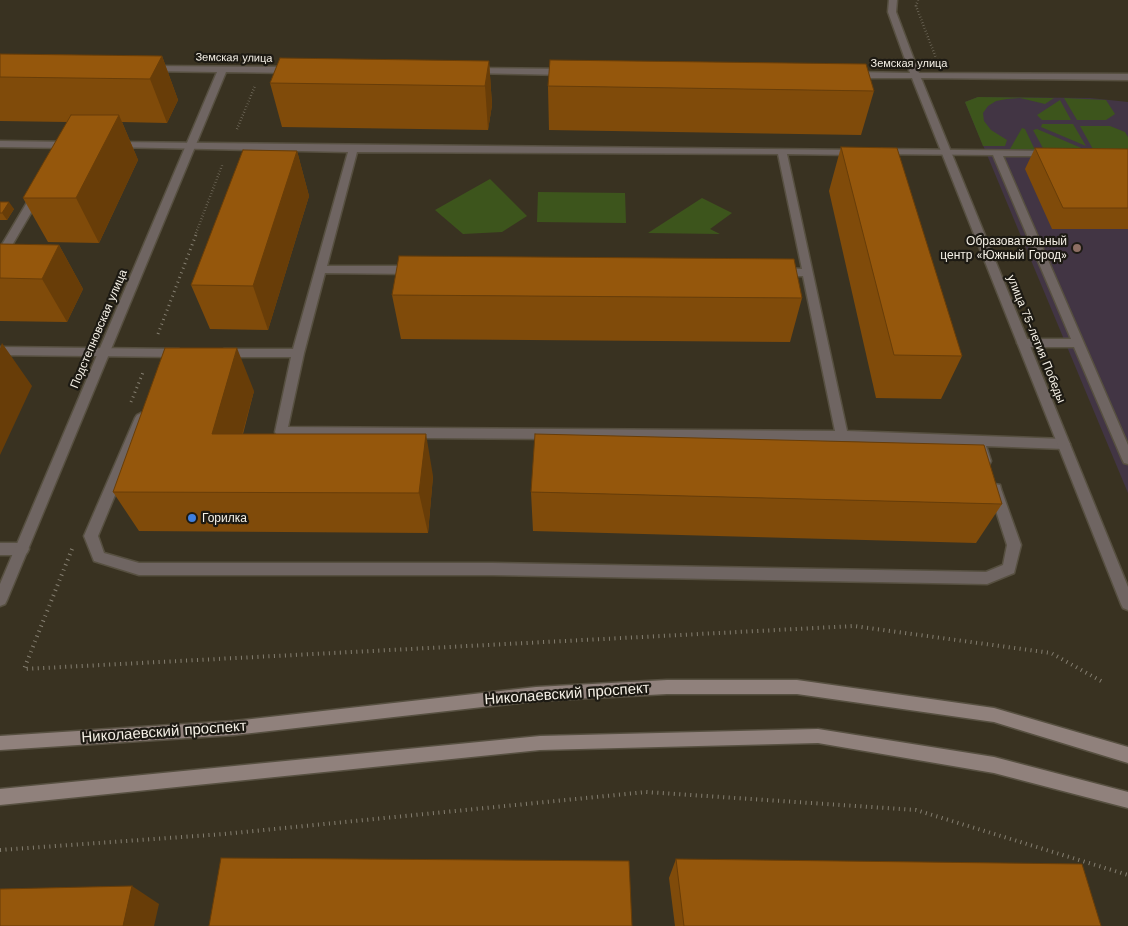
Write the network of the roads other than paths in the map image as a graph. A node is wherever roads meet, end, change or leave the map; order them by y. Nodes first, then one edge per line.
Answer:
1 (893, 0) edge
2 (143, 69) edge
3 (223, 69) junction
4 (302, 70) edge
5 (460, 71) edge
6 (578, 72) edge
7 (844, 74) edge
8 (915, 75) junction
9 (1128, 77) edge
10 (0, 144) edge
11 (84, 145) edge
12 (103, 145) edge
13 (190, 146) junction
14 (353, 149) junction
15 (782, 151) junction
16 (946, 153) junction
17 (997, 153) junction
18 (1053, 154) edge
19 (41, 188) edge
20 (0, 257) edge
21 (320, 269) junction
22 (430, 270) edge
23 (767, 272) edge
24 (807, 273) junction
25 (1023, 343) junction
26 (1078, 344) junction
27 (0, 351) edge
28 (104, 352) junction
29 (195, 353) edge
30 (214, 353) edge
31 (298, 353) junction
32 (144, 408) edge
33 (842, 436) junction
34 (978, 441) junction
35 (1064, 444) junction
36 (1128, 459) edge
37 (0, 549) edge
38 (22, 549) junction
39 (1123, 579) edge
40 (0, 600) edge
41 (1128, 604) edge
42 (0, 743) edge
43 (1128, 755) edge
44 (0, 797) edge
45 (1128, 800) edge

1 - 8 street, улица 75-летия Победы
2 - 3 street, Земская улица
3 - 4 street, Земская улица
3 - 13 street, Подстепновская улица
5 - 6 street
7 - 8 street, Земская улица
8 - 9 street, Земская улица
8 - 16 street, улица 75-летия Победы
10 - 11 street
12 - 13 street
13 - 14 street
13 - 28 street, Подстепновская улица
14 - 15 street
14 - 21 street
15 - 16 street
15 - 24 street
16 - 17 street
16 - 25 street, улица 75-летия Победы
17 - 18 street
17 - 26 street
19 - 20 street
21 - 22 street
21 - 31 street
23 - 24 street
24 - 33 street
25 - 26 street
25 - 35 street, улица 75-летия Победы
26 - 36 street
27 - 28 street
28 - 29 street
28 - 38 street, Подстепновская улица
30 - 31 street
31 - 33 street
32 - 34 street
33 - 34 street
34 - 35 street
35 - 39 street, улица 75-летия Победы
37 - 38 street
38 - 40 street, Подстепновская улица
39 - 41 street, улица 75-летия Победы
42 - 43 main road, Николаевский проспект
44 - 45 main road

